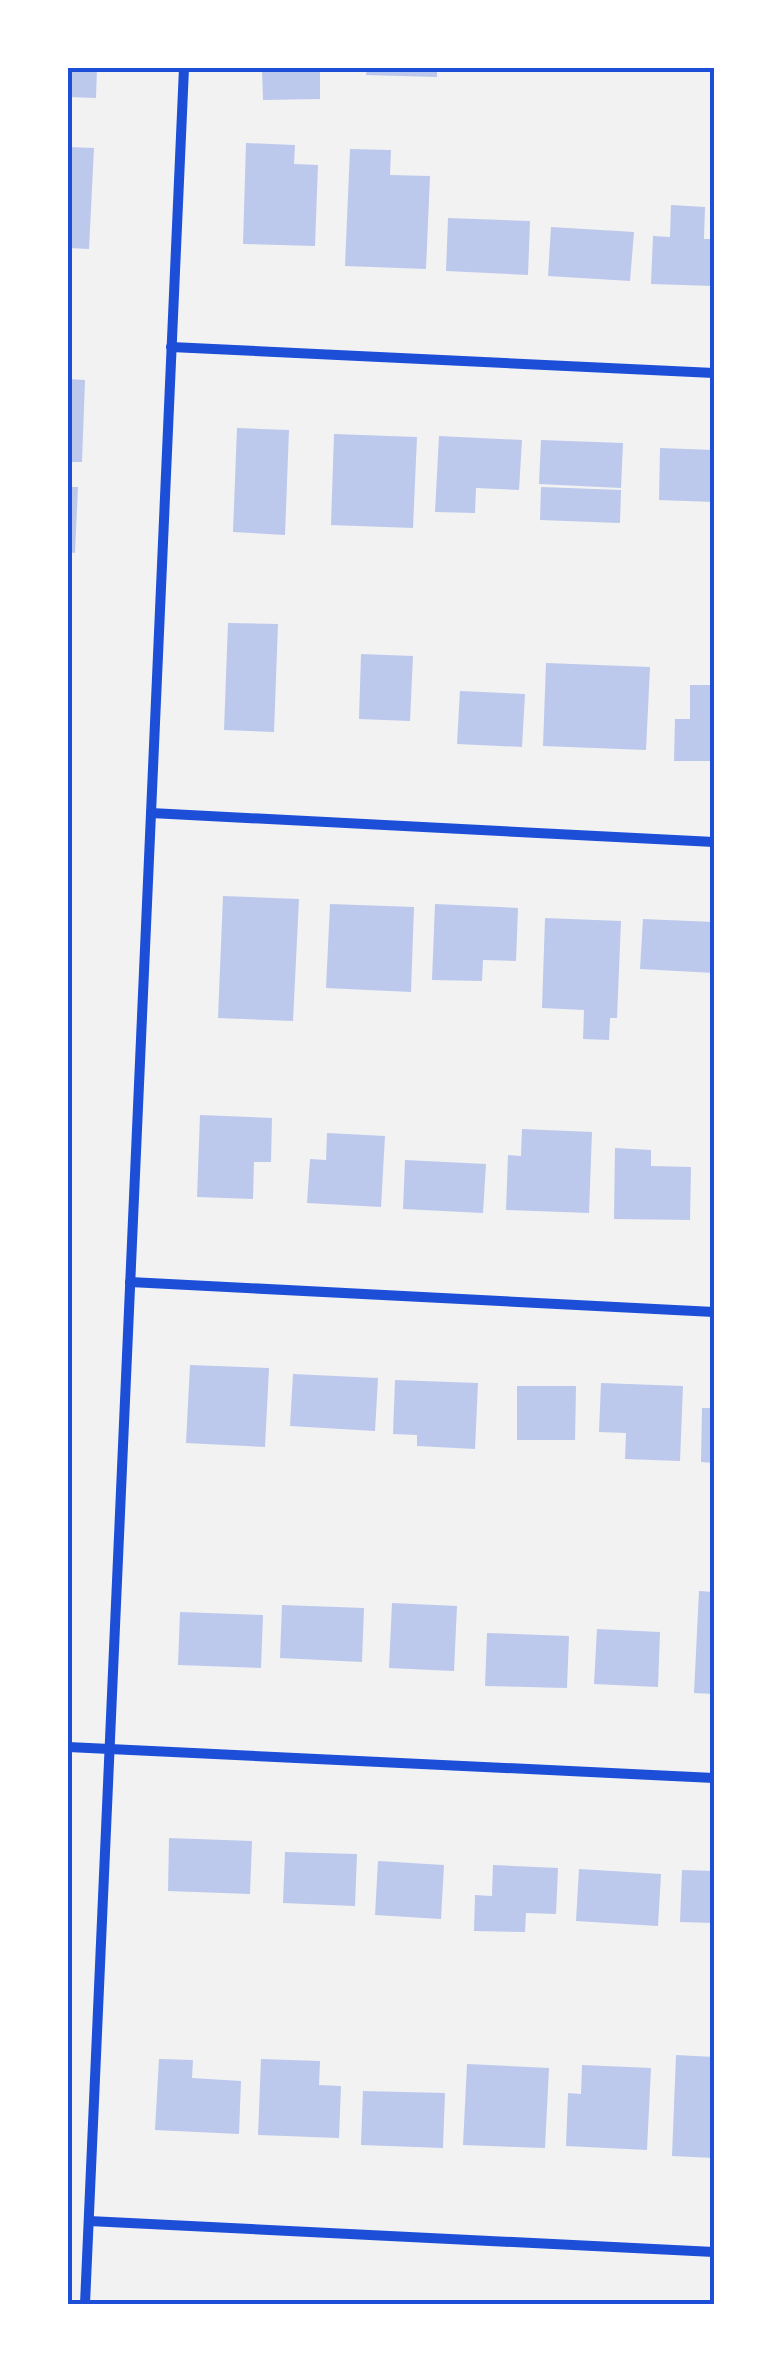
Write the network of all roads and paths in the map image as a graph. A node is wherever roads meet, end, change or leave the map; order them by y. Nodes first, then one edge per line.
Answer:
1 (184, 68) edge
2 (172, 347) junction
3 (714, 373) edge
4 (151, 813) junction
5 (714, 842) edge
6 (130, 1282) junction
7 (714, 1312) edge
8 (68, 1748) edge
9 (110, 1750) junction
10 (714, 1778) edge
11 (89, 2221) junction
12 (714, 2252) edge
13 (85, 2304) edge

1 - 2 street
2 - 3 street
2 - 4 street
4 - 5 street
4 - 6 street
6 - 7 street
6 - 9 street
8 - 9 street
9 - 10 street
9 - 11 street
11 - 12 street
11 - 13 street

